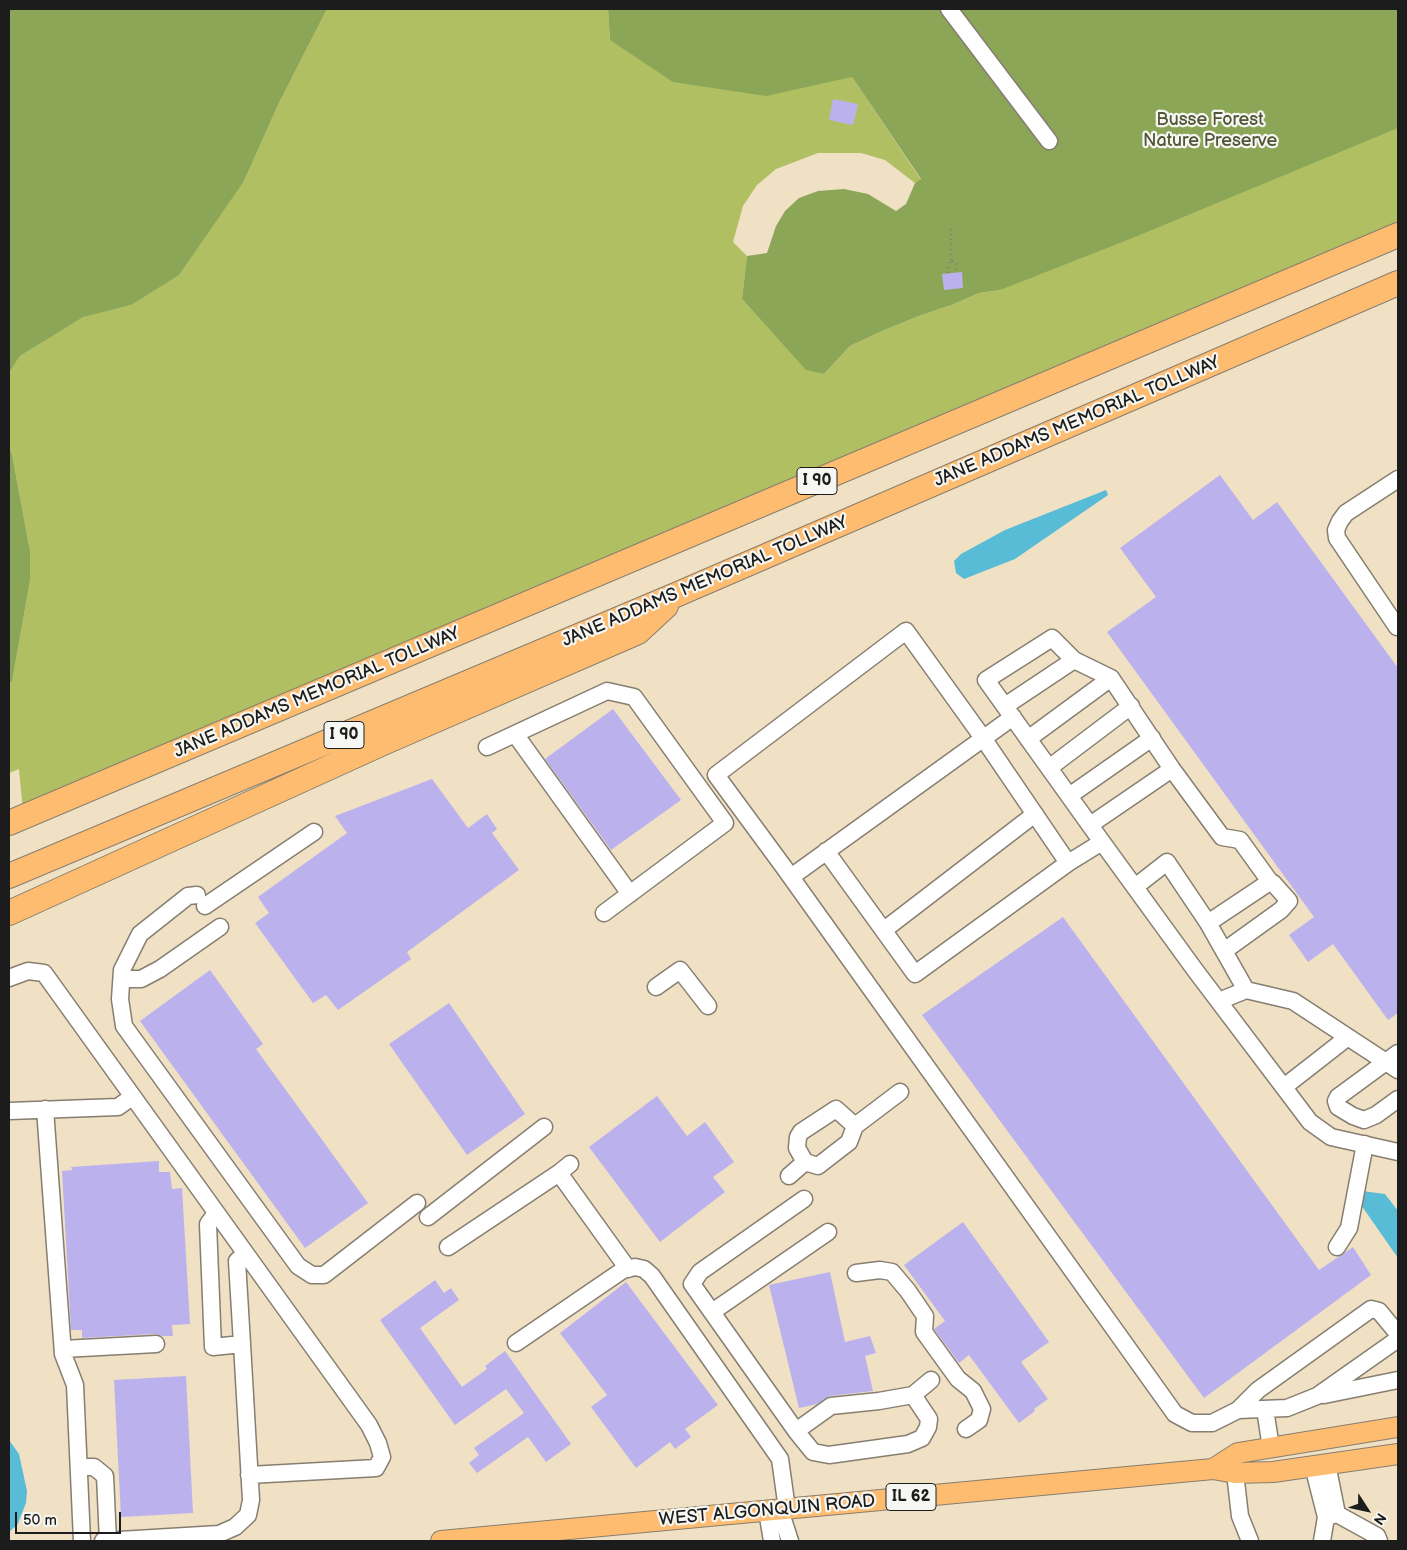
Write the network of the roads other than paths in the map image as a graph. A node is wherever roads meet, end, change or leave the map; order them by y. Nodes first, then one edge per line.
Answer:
1 (949, 9) edge
2 (1050, 141) dead end
3 (1398, 235) edge
4 (1398, 283) edge
5 (1398, 479) edge
6 (678, 594) junction
7 (1397, 627) edge
8 (1074, 660) junction
9 (1111, 678) junction
10 (1131, 706) junction
11 (1009, 712) junction
12 (515, 734) junction
13 (983, 738) junction
14 (1028, 738) junction
15 (1152, 738) junction
16 (487, 747) dead end
17 (1049, 768) junction
18 (1172, 769) junction
19 (1069, 796) junction
20 (1035, 814) junction
21 (9, 823) edge
22 (1090, 825) junction
23 (314, 832) dead end
24 (1102, 842) junction
25 (826, 851) junction
26 (1068, 863) junction
27 (9, 876) edge
28 (791, 876) junction
29 (1271, 883) junction
30 (1135, 887) junction
31 (630, 894) junction
32 (9, 913) edge
33 (604, 913) dead end
34 (1208, 923) junction
35 (220, 927) dead end
36 (884, 930) junction
37 (1224, 951) junction
38 (9, 978) edge
39 (122, 979) junction
40 (656, 987) dead end
41 (1246, 990) junction
42 (1219, 1001) junction
43 (708, 1006) dead end
44 (1348, 1037) junction
45 (1394, 1062) edge
46 (1284, 1087) junction
47 (900, 1092) dead end
48 (132, 1097) junction
49 (1398, 1099) edge
50 (45, 1109) junction
51 (9, 1111) edge
52 (855, 1126) junction
53 (544, 1127) dead end
54 (1365, 1144) junction
55 (1398, 1152) edge
56 (805, 1162) junction
57 (788, 1176) dead end
58 (804, 1198) dead end
59 (417, 1203) dead end
60 (216, 1213) junction
61 (428, 1217) dead end
62 (828, 1232) dead end
63 (448, 1247) dead end
64 (1337, 1247) dead end
65 (245, 1254) junction
66 (628, 1269) junction
67 (856, 1273) dead end
68 (712, 1312) junction
69 (1398, 1334) edge
70 (1398, 1339) edge
71 (516, 1343) dead end
72 (156, 1344) dead end
73 (242, 1344) junction
74 (63, 1349) junction
75 (931, 1380) dead end
76 (1398, 1380) edge
77 (913, 1395) junction
78 (1317, 1396) junction
79 (1265, 1409) junction
80 (1238, 1410) junction
81 (1398, 1427) edge
82 (966, 1430) dead end
83 (796, 1431) junction
84 (1271, 1448) junction
85 (1398, 1454) edge
86 (1320, 1465) junction
87 (79, 1467) junction
88 (1213, 1469) junction
89 (1235, 1473) junction
90 (249, 1475) junction
91 (778, 1510) junction
92 (1332, 1515) junction
93 (82, 1541) edge
94 (103, 1541) edge
95 (108, 1541) edge
96 (448, 1541) edge
97 (772, 1541) edge
98 (790, 1541) edge
99 (1250, 1541) edge
100 (1322, 1541) edge
101 (1379, 1541) edge

1 - 2 lane
3 - 21 highway, JANE ADDAMS MEMORIAL TOLLWAY / I 90
4 - 6 highway, JANE ADDAMS MEMORIAL TOLLWAY / I 90
5 - 7 lane
6 - 27 highway, JANE ADDAMS MEMORIAL TOLLWAY / I 90
6 - 32 highway
8 - 9 lane
8 - 11 lane
8 - 11 lane
9 - 10 lane
9 - 14 lane
10 - 15 lane
10 - 17 lane
11 - 13 lane
11 - 14 lane
12 - 16 lane
12 - 31 lane
12 - 31 lane
13 - 20 lane
13 - 25 lane
13 - 28 lane
14 - 17 lane
15 - 18 lane
15 - 19 lane
17 - 19 lane
18 - 22 lane
18 - 29 lane
19 - 22 lane
20 - 26 lane
20 - 36 lane
22 - 24 lane
23 - 39 lane
24 - 26 lane
24 - 30 lane
25 - 28 lane
25 - 36 lane
26 - 36 lane
28 - 80 lane
29 - 34 lane
29 - 37 lane
30 - 34 lane
30 - 42 lane
31 - 33 lane
34 - 37 lane
35 - 39 lane
37 - 41 lane
38 - 48 lane
39 - 59 lane
40 - 43 lane
41 - 42 lane
41 - 44 lane
42 - 46 lane
44 - 45 lane
44 - 46 lane
45 - 49 lane
46 - 54 lane
47 - 52 lane
48 - 50 lane
48 - 60 lane
50 - 51 lane
50 - 74 lane
52 - 56 lane
52 - 56 lane
53 - 61 lane
54 - 55 lane
54 - 64 lane
56 - 57 lane
58 - 68 lane
60 - 65 lane
60 - 73 lane
62 - 68 lane
63 - 66 lane
65 - 73 lane
65 - 90 lane
66 - 71 lane
66 - 91 lane
67 - 82 lane
68 - 83 lane
69 - 80 lane
70 - 78 lane
72 - 74 lane
73 - 90 lane
74 - 87 lane
75 - 77 lane
76 - 78 lane
77 - 83 lane
77 - 83 lane
78 - 79 lane
79 - 80 lane
79 - 84 lane
81 - 84 main road, WEST ALGONQUIN ROAD / IL 62
84 - 88 main road, WEST ALGONQUIN ROAD / IL 62
85 - 86 main road, WEST ALGONQUIN ROAD / IL 62
86 - 89 main road, WEST ALGONQUIN ROAD / IL 62
86 - 92 lane
87 - 93 lane
87 - 95 lane
88 - 89 main road, WEST ALGONQUIN ROAD / IL 62
88 - 91 main road, WEST ALGONQUIN ROAD / IL 62
89 - 99 lane
90 - 95 lane
91 - 96 main road, WEST ALGONQUIN ROAD / IL 62
91 - 97 lane
91 - 98 lane
92 - 100 lane
92 - 101 lane
94 - 95 lane

